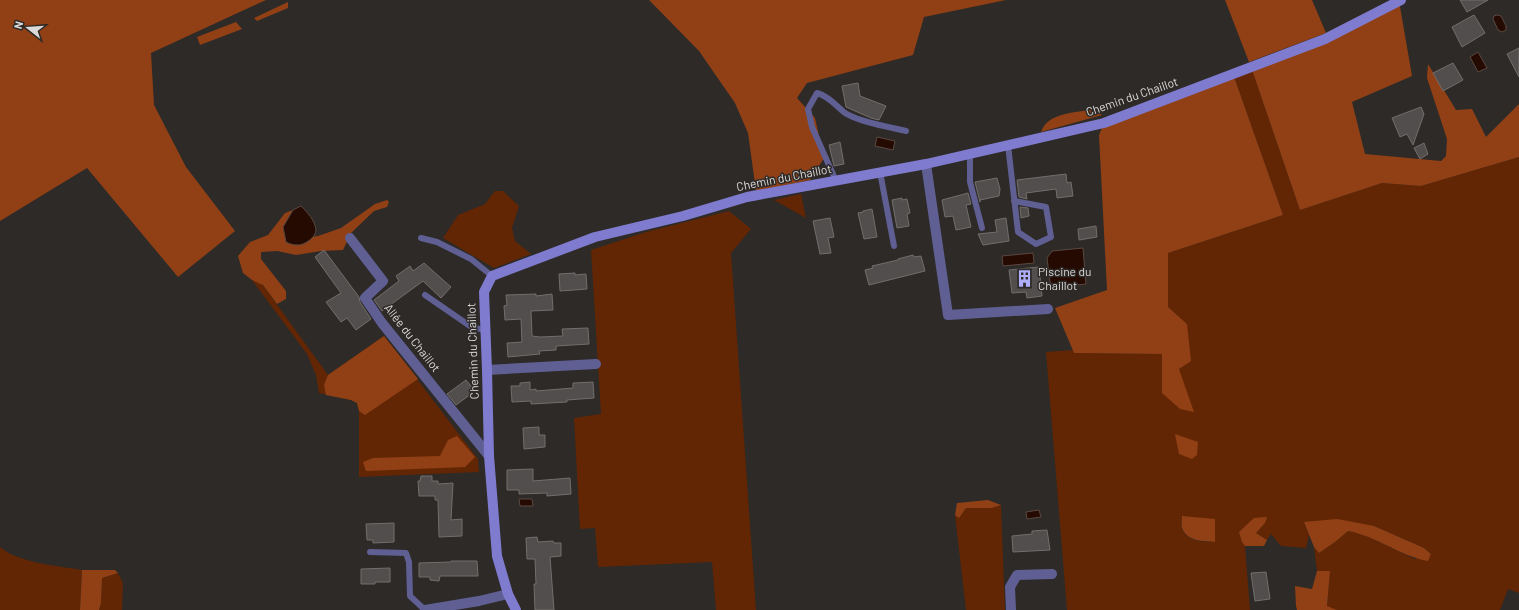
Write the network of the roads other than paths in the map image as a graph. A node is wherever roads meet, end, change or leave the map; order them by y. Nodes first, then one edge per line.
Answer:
1 (1402, 0) edge
2 (906, 131) dead end
3 (1008, 145) junction
4 (970, 154) junction
5 (926, 164) junction
6 (880, 172) junction
7 (836, 181) junction
8 (1014, 201) junction
9 (982, 228) dead end
10 (350, 238) dead end
11 (421, 238) dead end
12 (894, 246) dead end
13 (492, 276) junction
14 (425, 295) dead end
15 (1048, 309) dead end
16 (486, 331) junction
17 (596, 364) dead end
18 (487, 370) junction
19 (488, 456) junction
20 (370, 552) dead end
21 (1052, 574) dead end
22 (508, 594) junction
23 (425, 610) edge
24 (516, 610) edge
25 (1011, 610) edge

1 - 3 street, Chemin du Chaillot
2 - 7 lane
3 - 4 street, Chemin du Chaillot
3 - 8 lane
4 - 5 street, Chemin du Chaillot
4 - 9 lane
5 - 6 street, Chemin du Chaillot
5 - 15 street
6 - 7 street, Chemin du Chaillot
6 - 12 lane
7 - 13 street, Chemin du Chaillot
8 - 8 lane
10 - 19 street, Allée du Chaillot
11 - 13 lane
13 - 16 street, Chemin du Chaillot
14 - 16 lane
16 - 18 street, Chemin du Chaillot
17 - 18 street
18 - 19 street, Chemin du Chaillot
19 - 22 street, Chemin du Chaillot
20 - 23 lane
21 - 25 street
22 - 23 street
22 - 24 street, Chemin du Chaillot

